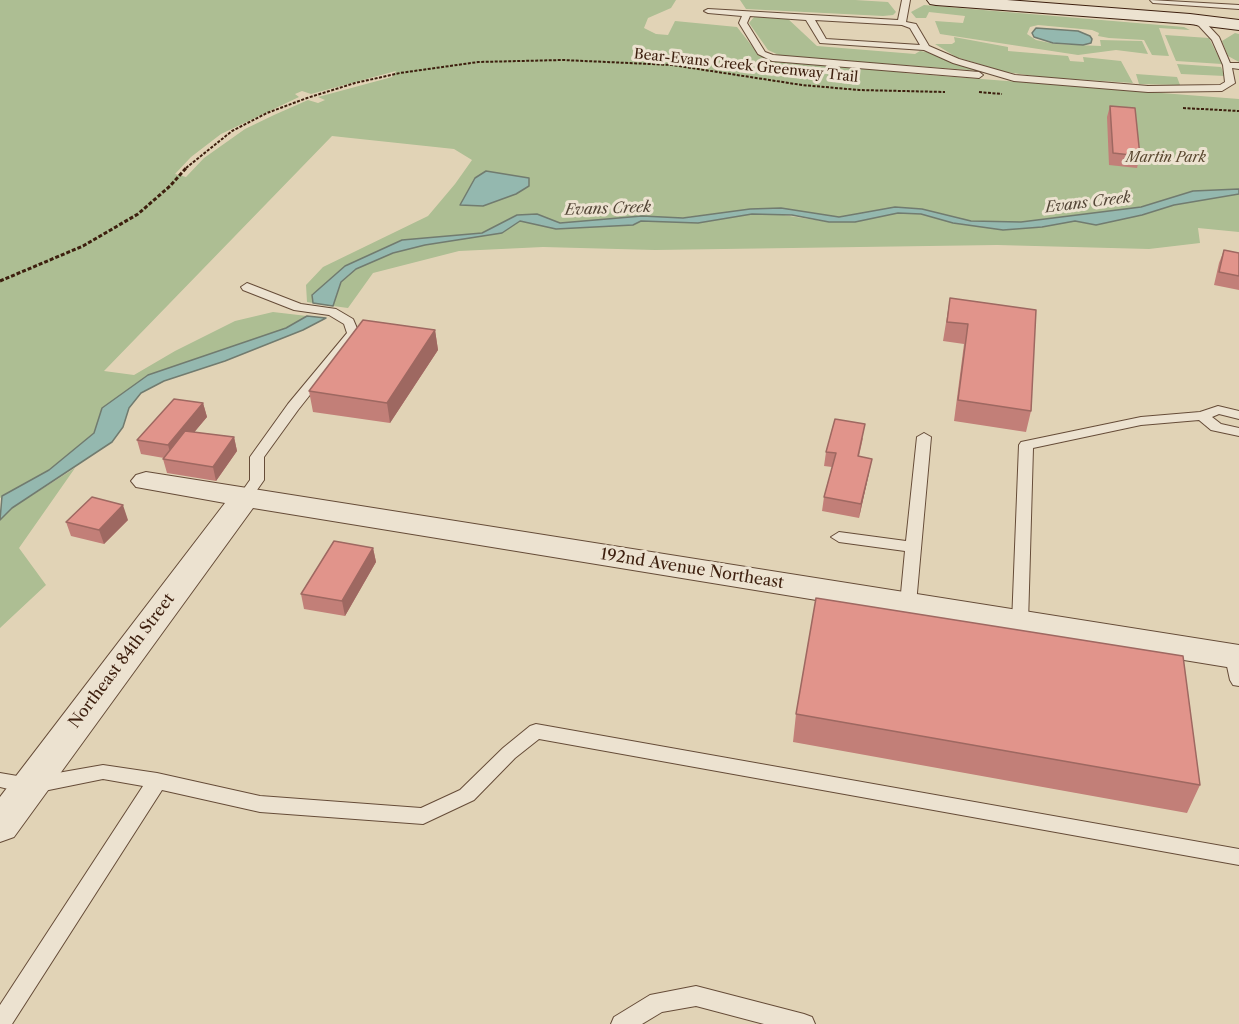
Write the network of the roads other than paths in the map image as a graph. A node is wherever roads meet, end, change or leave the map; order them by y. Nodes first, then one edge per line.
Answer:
1 (906, 0) edge
2 (936, 0) edge
3 (1154, 6) edge
4 (1239, 7) edge
5 (708, 11) dead end
6 (747, 13) junction
7 (809, 17) junction
8 (1190, 19) junction
9 (1239, 19) edge
10 (902, 23) junction
11 (1239, 25) edge
12 (926, 48) junction
13 (1227, 65) junction
14 (1239, 66) edge
15 (1014, 78) junction
16 (1222, 88) junction
17 (1239, 93) edge
18 (247, 287) dead end
19 (1239, 415) edge
20 (1202, 416) junction
21 (1239, 432) edge
22 (924, 437) dead end
23 (146, 481) dead end
24 (245, 497) junction
25 (840, 537) dead end
26 (914, 547) junction
27 (908, 604) junction
28 (1020, 623) junction
29 (1237, 665) edge
30 (157, 781) junction
31 (15, 783) edge
32 (0, 826) edge
33 (1239, 857) edge
34 (0, 1024) edge
35 (622, 1024) edge
36 (804, 1024) edge

1 - 10 lane
2 - 3 street
3 - 4 lane
3 - 8 street
5 - 6 lane
6 - 7 lane
6 - 15 lane
7 - 10 lane
7 - 12 lane
8 - 9 street
8 - 11 street
8 - 13 lane
10 - 12 lane
12 - 15 lane
13 - 14 lane
13 - 16 lane
15 - 16 lane
16 - 17 lane
18 - 24 lane
19 - 20 lane
20 - 21 lane
20 - 28 lane
22 - 26 lane
23 - 24 street, 192nd Avenue Northeast
24 - 27 street, 192nd Avenue Northeast
24 - 31 street, Northeast 84th Street
25 - 26 lane
26 - 27 lane
27 - 28 street, 192nd Avenue Northeast
28 - 29 street, 192nd Avenue Northeast
30 - 31 lane
30 - 33 lane
30 - 34 lane
31 - 32 street, Northeast 84th Street
35 - 36 lane

